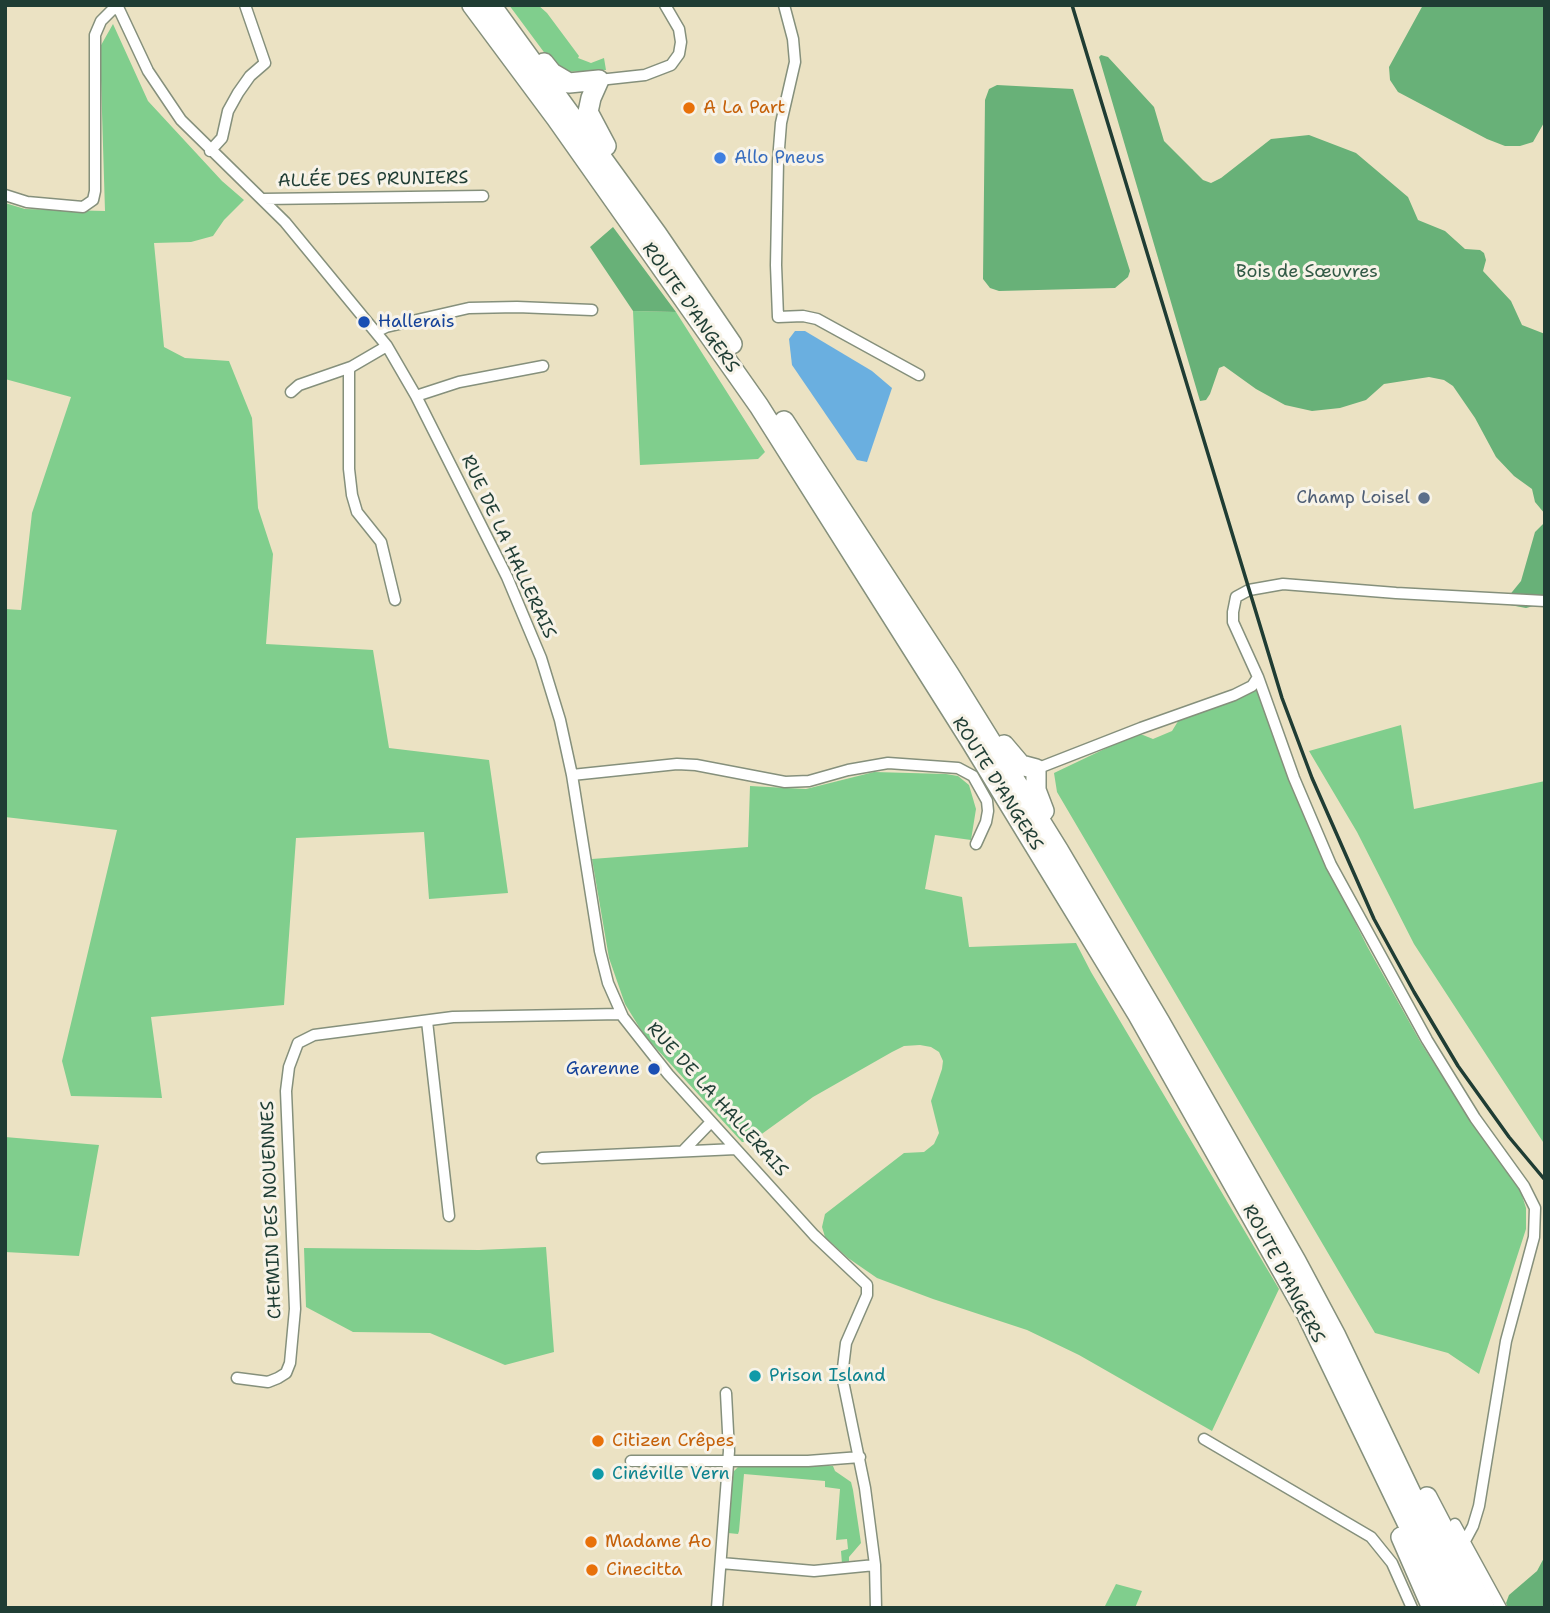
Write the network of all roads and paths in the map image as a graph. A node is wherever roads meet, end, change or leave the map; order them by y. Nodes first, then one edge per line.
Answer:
1 (245, 5) edge
2 (472, 5) edge
3 (491, 5) edge
4 (501, 5) edge
5 (665, 5) edge
6 (784, 5) edge
7 (117, 7) edge
8 (599, 80) junction
9 (211, 151) junction
10 (5, 195) edge
11 (483, 196) dead end
12 (263, 199) junction
13 (657, 234) junction
14 (592, 310) dead end
15 (376, 332) junction
16 (387, 346) junction
17 (543, 366) dead end
18 (351, 367) junction
19 (919, 375) dead end
20 (291, 392) dead end
21 (416, 396) junction
22 (395, 600) dead end
23 (1545, 601) edge
24 (949, 674) junction
25 (1258, 677) junction
26 (1036, 769) junction
27 (572, 775) junction
28 (976, 844) dead end
29 (1059, 851) junction
30 (621, 1014) junction
31 (427, 1021) junction
32 (711, 1122) junction
33 (736, 1149) junction
34 (684, 1150) junction
35 (542, 1158) dead end
36 (449, 1216) dead end
37 (1336, 1336) junction
38 (237, 1378) dead end
39 (726, 1393) dead end
40 (1363, 1431) junction
41 (1204, 1439) dead end
42 (860, 1457) junction
43 (631, 1461) dead end
44 (728, 1462) junction
45 (1455, 1524) dead end
46 (1465, 1541) junction
47 (721, 1563) junction
48 (875, 1565) junction
49 (717, 1608) edge
50 (876, 1608) edge
51 (1412, 1608) edge
52 (1432, 1608) edge
53 (1448, 1608) edge
54 (1466, 1608) edge
55 (1485, 1608) edge
56 (1501, 1608) edge

1 - 9 street
2 - 40 highway, ROUTE D'ANGERS
3 - 13 highway, ROUTE D'ANGERS
4 - 8 highway
5 - 8 street
6 - 19 street
7 - 9 street, RUE DE LA HALLERAIS
7 - 10 street
8 - 13 highway
9 - 12 street, RUE DE LA HALLERAIS
11 - 12 street, ALLÉE DES PRUNIERS
12 - 15 street, RUE DE LA HALLERAIS
13 - 24 highway, ROUTE D'ANGERS
14 - 15 street
15 - 16 street, RUE DE LA HALLERAIS
16 - 18 street
16 - 21 street, RUE DE LA HALLERAIS
17 - 21 street
18 - 20 street
18 - 22 street
21 - 27 street, RUE DE LA HALLERAIS
23 - 25 street
24 - 26 highway
24 - 29 highway, ROUTE D'ANGERS
25 - 26 street
25 - 46 street
26 - 29 highway
27 - 28 street
27 - 30 street, RUE DE LA HALLERAIS
29 - 37 highway, ROUTE D'ANGERS
30 - 31 street, CHEMIN DES NOUENNES
30 - 32 street, RUE DE LA HALLERAIS
31 - 36 street
31 - 38 street, CHEMIN DES NOUENNES
32 - 33 street, RUE DE LA HALLERAIS
32 - 34 street
33 - 34 street
33 - 42 street, RUE DE LA HALLERAIS
34 - 35 street
37 - 54 highway, ROUTE D'ANGERS
37 - 55 highway
39 - 44 street
40 - 52 highway
40 - 53 highway, ROUTE D'ANGERS
41 - 51 street
42 - 44 street
42 - 48 street
43 - 44 street
44 - 47 street
45 - 46 street
46 - 56 street
47 - 48 street
47 - 49 street
48 - 50 street

